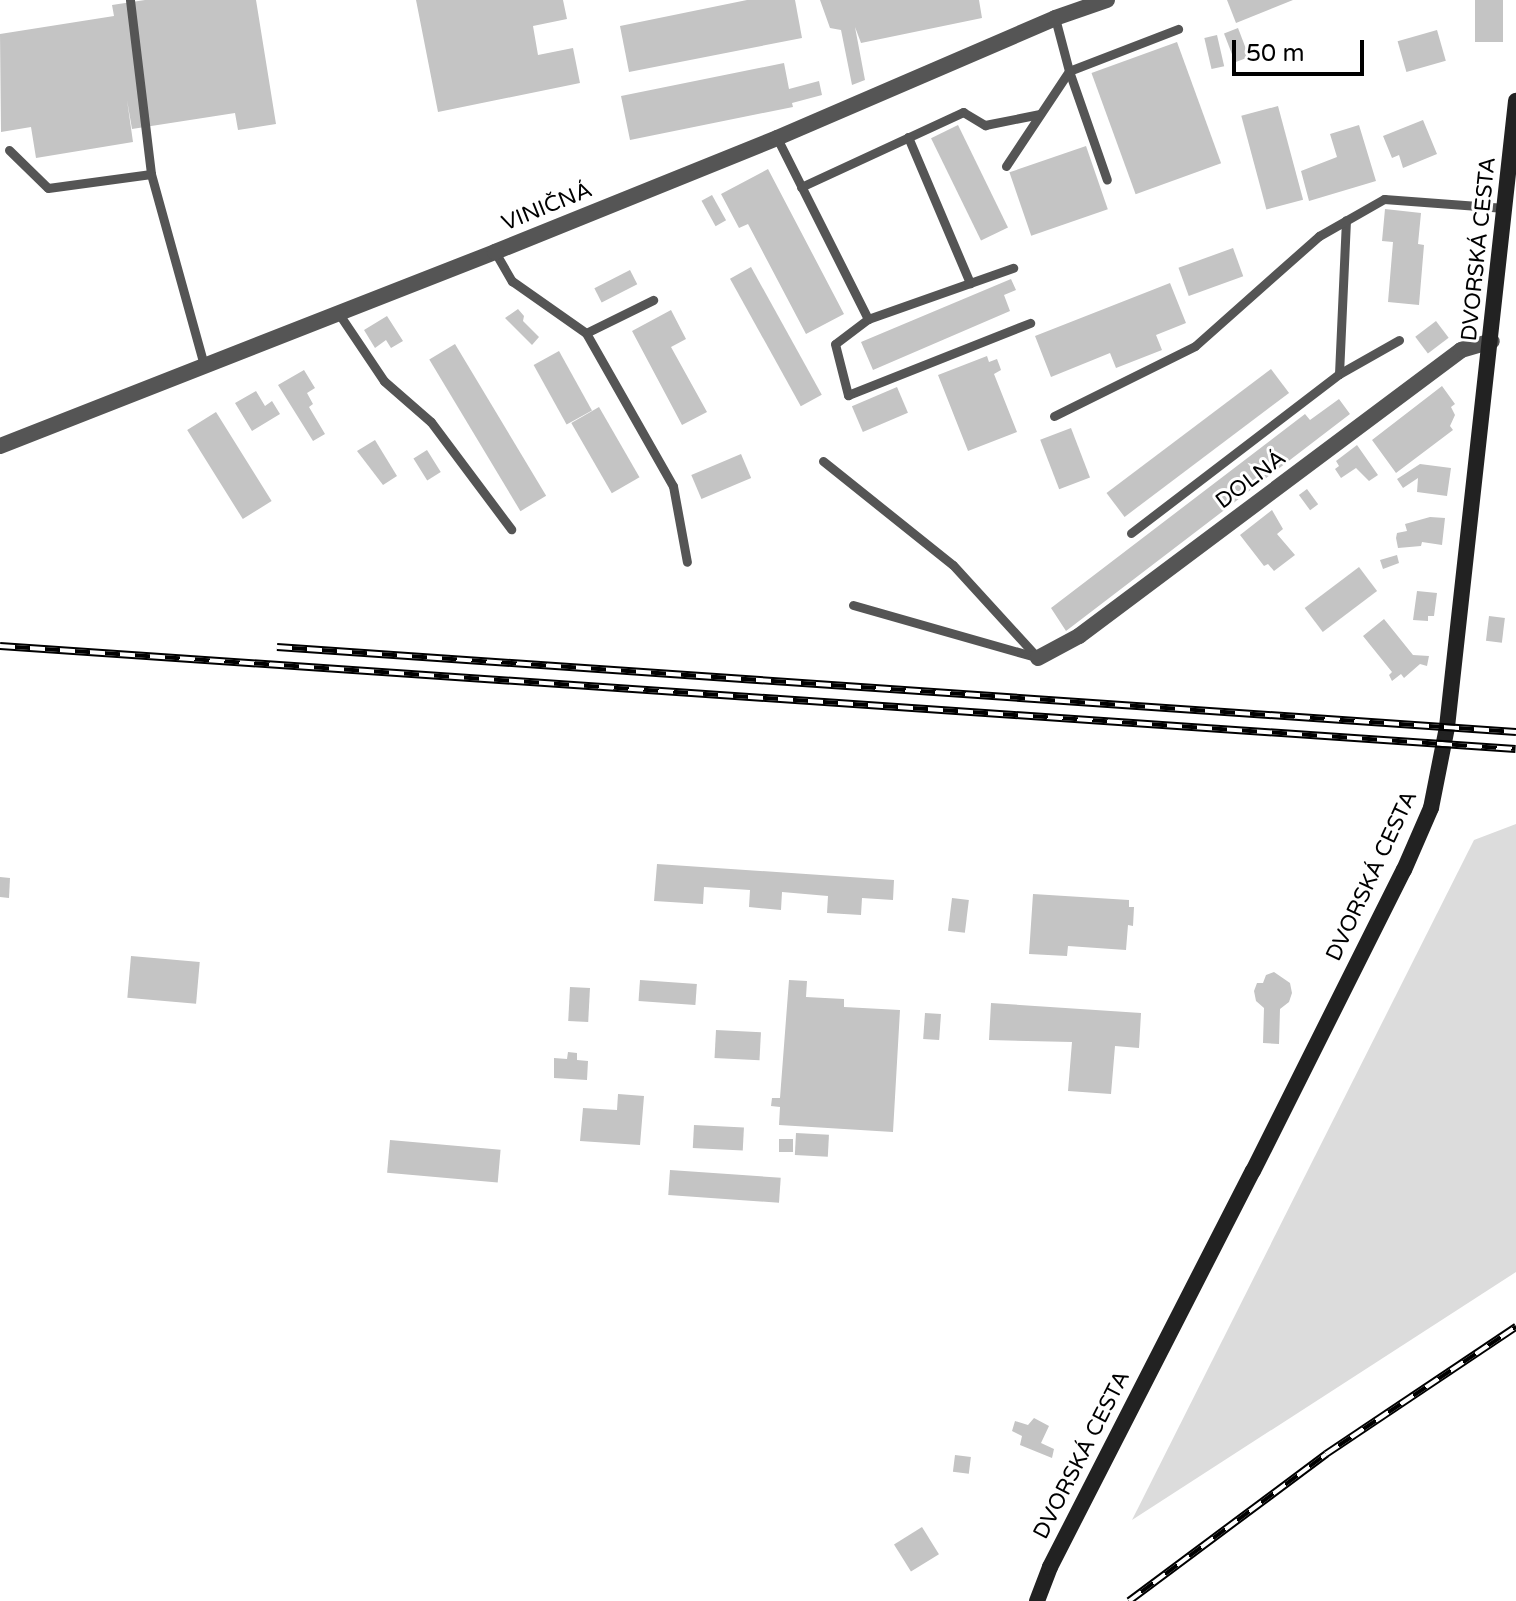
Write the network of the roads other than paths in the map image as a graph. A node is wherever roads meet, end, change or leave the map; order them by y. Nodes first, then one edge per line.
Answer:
1 (130, 0) edge
2 (1051, 0) edge
3 (1107, 0) edge
4 (1055, 18) junction
5 (1178, 29) dead end
6 (1069, 71) junction
7 (1516, 101) edge
8 (1040, 114) junction
9 (908, 137) junction
10 (777, 138) junction
11 (9, 150) dead end
12 (1006, 166) dead end
13 (151, 174) junction
14 (1107, 180) dead end
15 (801, 187) junction
16 (1505, 208) junction
17 (1346, 220) junction
18 (495, 252) junction
19 (1013, 268) dead end
20 (970, 283) junction
21 (653, 300) dead end
22 (337, 311) junction
23 (868, 319) junction
24 (1030, 323) dead end
25 (586, 333) junction
26 (1399, 340) dead end
27 (1492, 341) junction
28 (204, 365) junction
29 (1339, 374) junction
30 (1054, 416) dead end
31 (0, 446) edge
32 (823, 461) dead end
33 (511, 529) dead end
34 (1131, 533) dead end
35 (687, 562) dead end
36 (853, 605) dead end
37 (1038, 658) junction
38 (1037, 1601) edge

1 - 13 lane
2 - 4 street
3 - 4 street, VINIČNÁ
4 - 6 lane
4 - 10 street, VINIČNÁ
5 - 6 lane
6 - 8 lane
6 - 14 lane
7 - 16 street, DVORSKÁ CESTA
8 - 9 lane
8 - 12 lane
9 - 15 lane
9 - 20 lane
10 - 15 lane
10 - 18 street, VINIČNÁ
11 - 13 lane
13 - 28 lane
15 - 23 lane
16 - 17 lane
16 - 27 street, DVORSKÁ CESTA
17 - 29 lane
17 - 30 lane
18 - 22 street, VINIČNÁ
18 - 25 lane
19 - 20 lane
20 - 23 lane
21 - 25 lane
22 - 28 street, VINIČNÁ
22 - 33 lane
23 - 24 lane
25 - 35 lane
26 - 29 lane
27 - 37 street, DOLNÁ
27 - 38 street, DVORSKÁ CESTA
28 - 31 street, VINIČNÁ
29 - 34 lane
32 - 37 lane
36 - 37 lane

